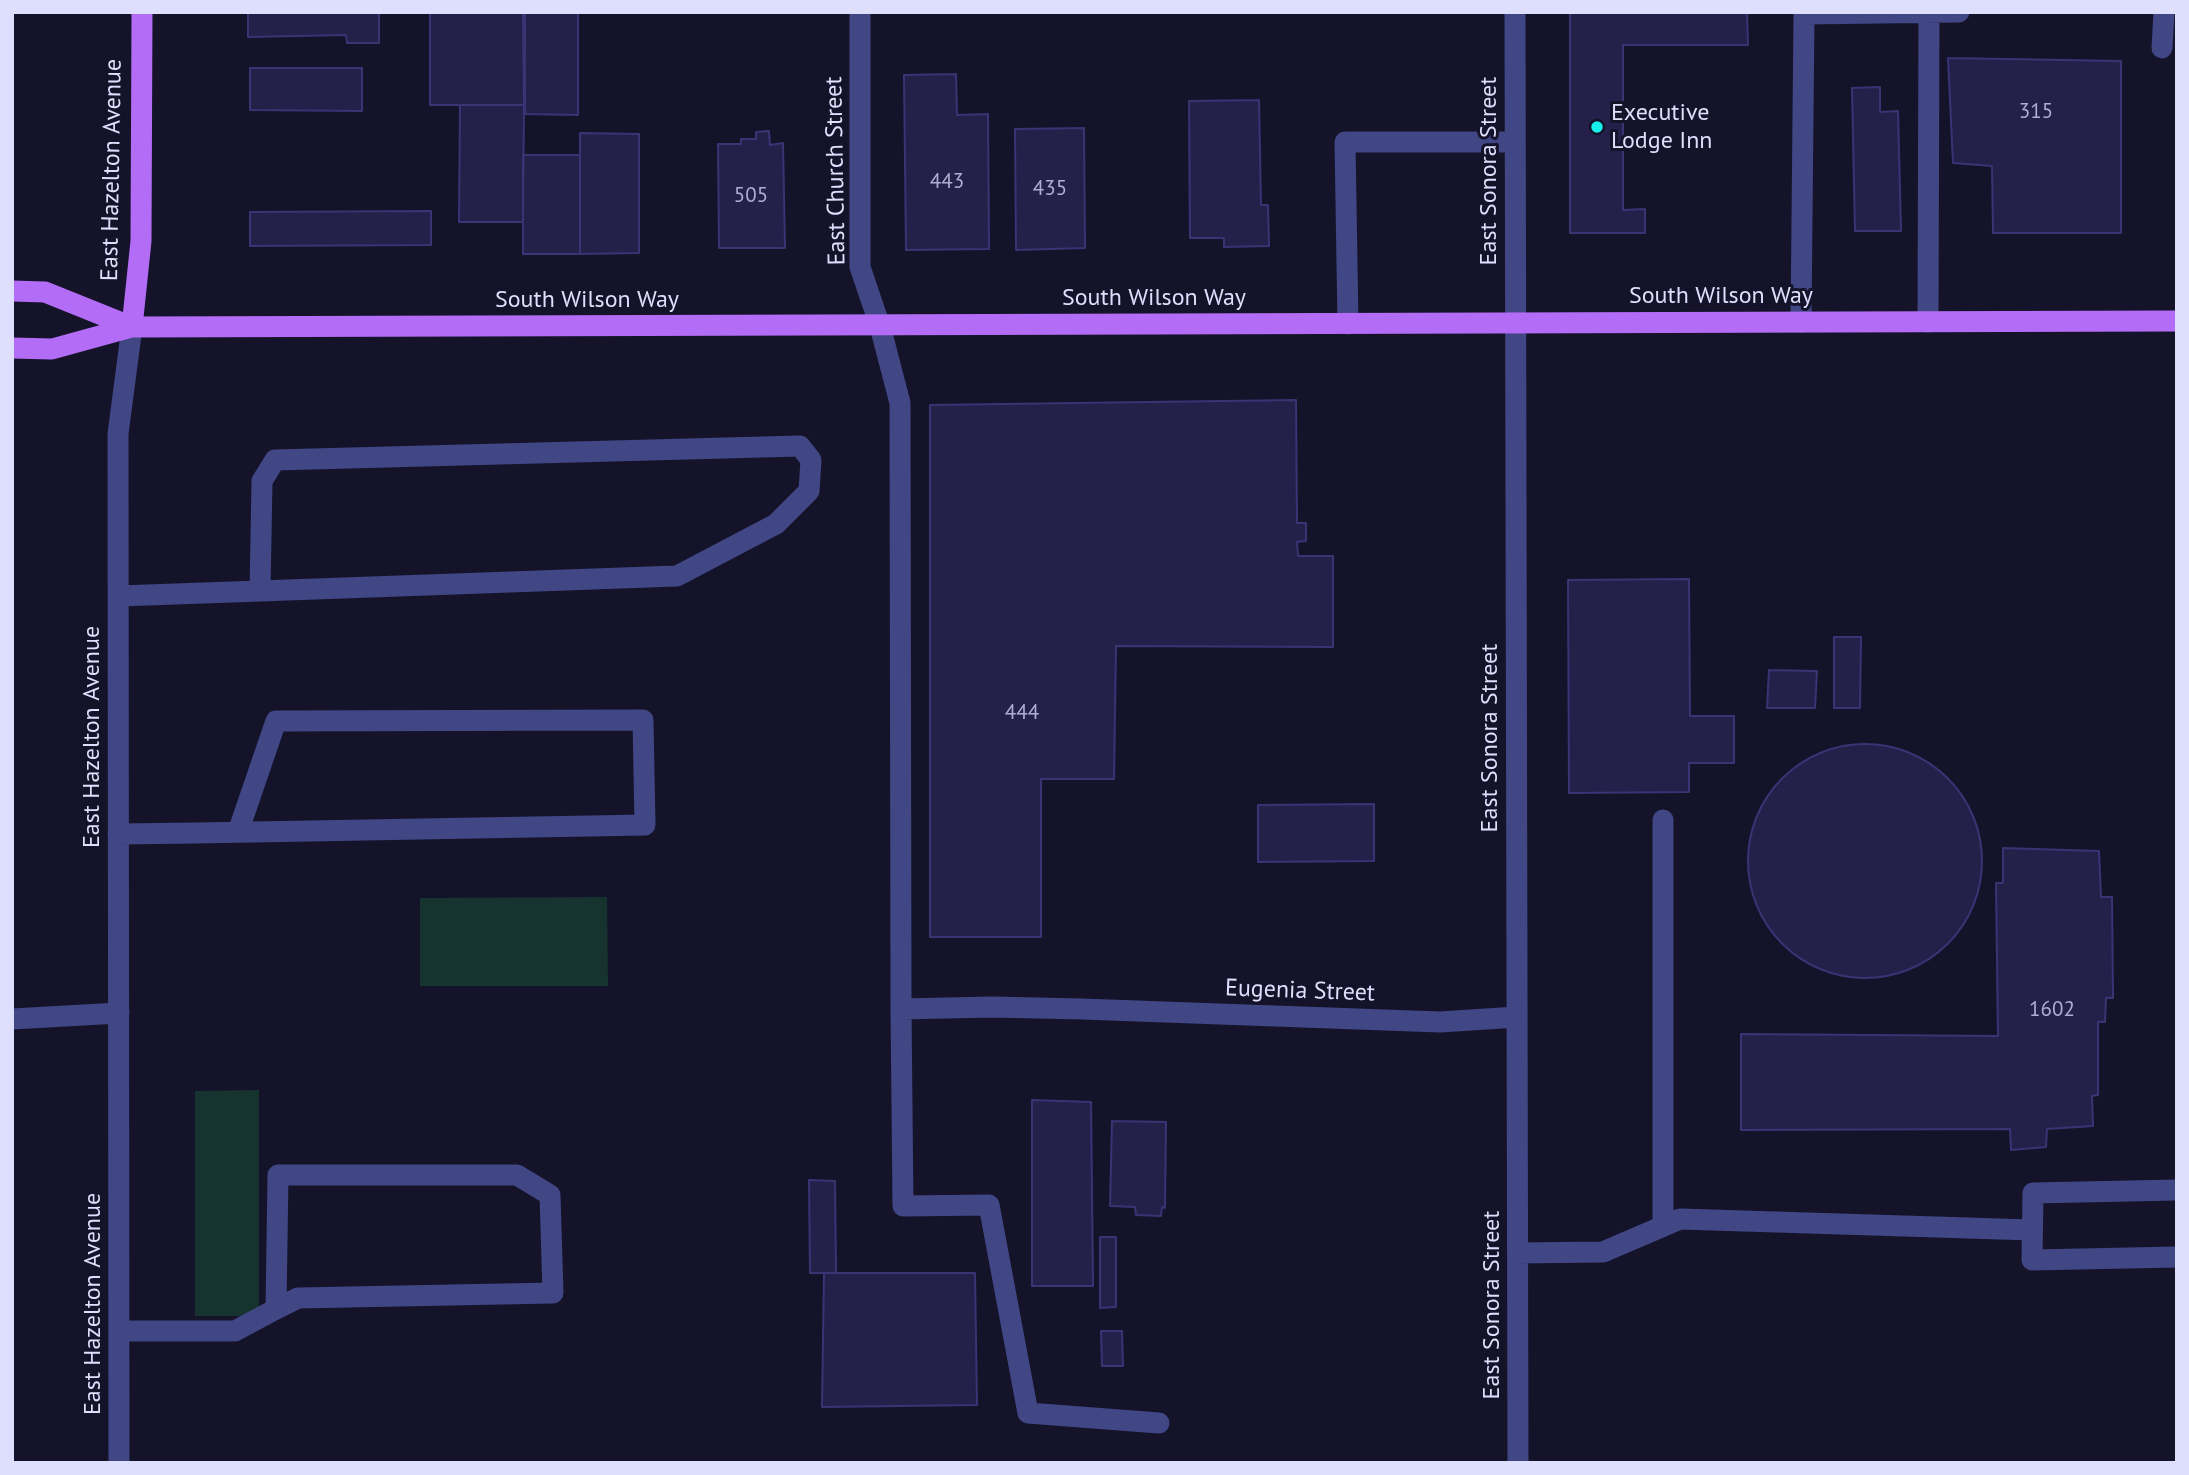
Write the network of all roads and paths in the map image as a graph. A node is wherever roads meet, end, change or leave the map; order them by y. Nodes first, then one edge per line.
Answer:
1 (142, 12) edge
2 (860, 12) edge
3 (1515, 12) edge
4 (1959, 12) edge
5 (2164, 12) edge
6 (1929, 13) edge
7 (2162, 48) dead end
8 (1515, 142) junction
9 (12, 291) edge
10 (2177, 321) edge
11 (1801, 322) junction
12 (1928, 322) junction
13 (1516, 323) junction
14 (1348, 324) junction
15 (880, 326) junction
16 (132, 327) junction
17 (12, 348) edge
18 (260, 591) junction
19 (119, 596) junction
20 (1664, 820) dead end
21 (238, 832) junction
22 (118, 834) junction
23 (901, 1009) junction
24 (119, 1013) junction
25 (1517, 1017) junction
26 (12, 1019) edge
27 (2177, 1190) edge
28 (1663, 1226) junction
29 (2032, 1230) junction
30 (1518, 1253) junction
31 (2177, 1257) edge
32 (276, 1309) junction
33 (119, 1331) junction
34 (1159, 1423) dead end
35 (119, 1463) edge
36 (1518, 1463) edge

1 - 16 main road, East Hazelton Avenue
2 - 15 street, East Church Street
3 - 8 street, East Sonora Street
4 - 6 street
5 - 7 street
6 - 11 street
6 - 12 street
8 - 13 street, East Sonora Street
8 - 14 street
9 - 16 main road, South Wilson Way
10 - 12 main road, South Wilson Way
11 - 12 main road, South Wilson Way
11 - 13 main road, South Wilson Way
13 - 14 main road, South Wilson Way
13 - 25 street, East Sonora Street
14 - 15 main road, South Wilson Way
15 - 16 main road, South Wilson Way
15 - 23 street, East Church Street
16 - 17 main road, South Wilson Way
16 - 19 street, East Hazelton Avenue
18 - 18 street
18 - 19 street
19 - 22 street, East Hazelton Avenue
20 - 28 street
21 - 21 street
21 - 22 street
22 - 24 street, East Hazelton Avenue
23 - 25 street, Eugenia Street
23 - 34 street, East Church Street
24 - 26 street
24 - 33 street, East Hazelton Avenue
25 - 30 street, East Sonora Street
27 - 29 street
28 - 29 street
28 - 30 street
29 - 31 street
30 - 36 street, East Sonora Street
32 - 32 street
32 - 33 street
33 - 35 street, East Hazelton Avenue

